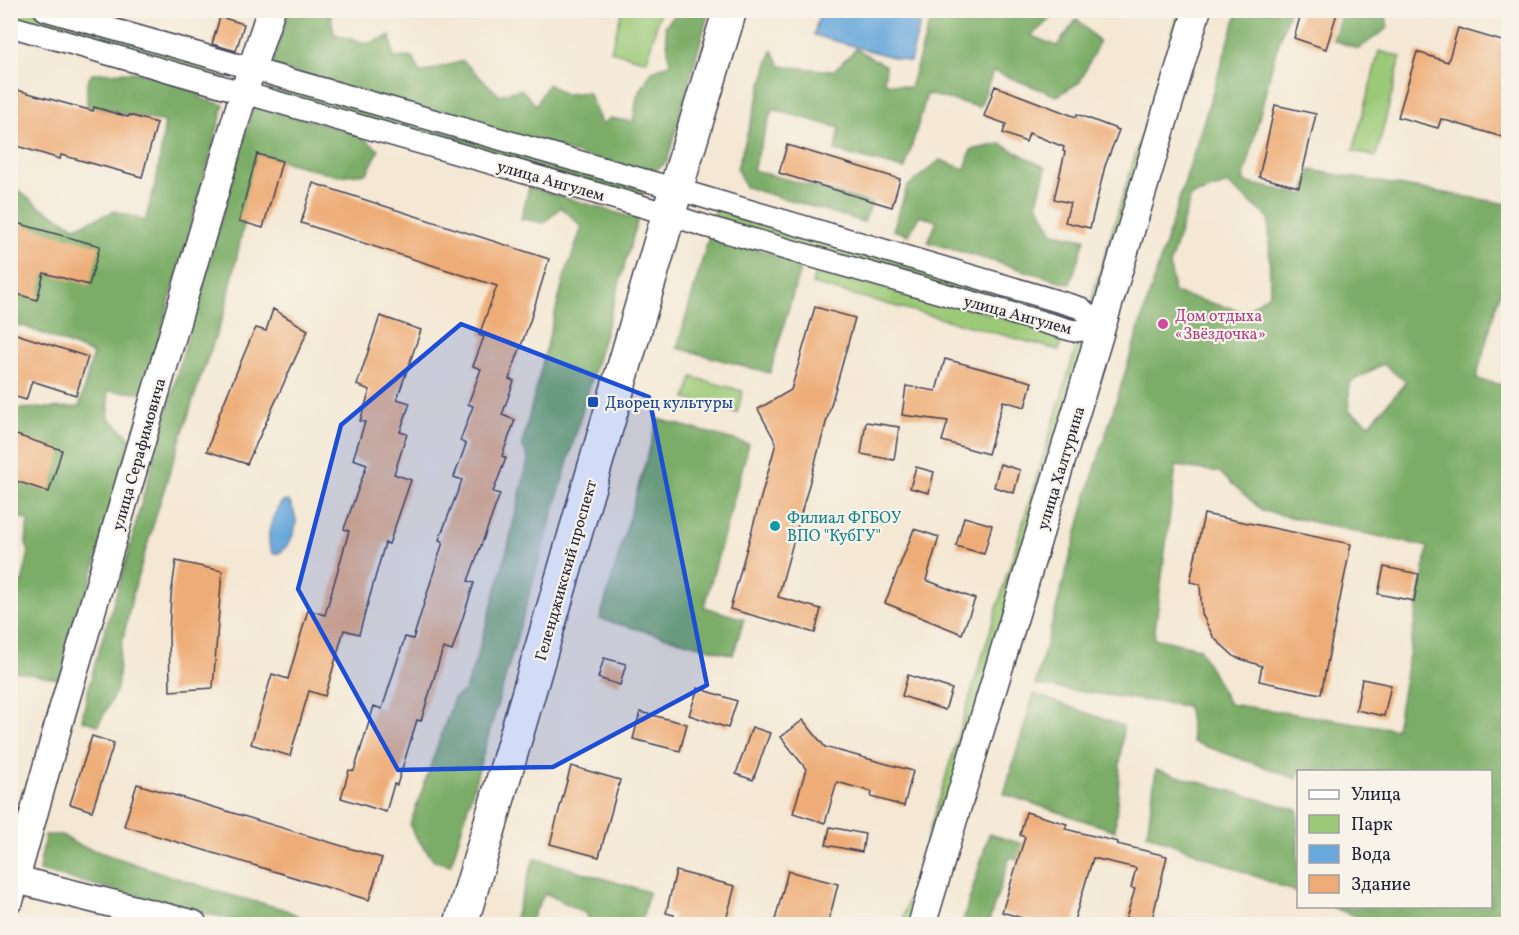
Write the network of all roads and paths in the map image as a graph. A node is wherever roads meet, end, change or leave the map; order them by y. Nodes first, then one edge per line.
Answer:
1 (45, 10) edge
2 (271, 10) edge
3 (730, 10) edge
4 (1197, 10) edge
5 (10, 26) edge
6 (248, 81) junction
7 (673, 202) junction
8 (1102, 328) junction
9 (12, 886) edge
10 (193, 924) edge
11 (461, 924) edge
12 (922, 924) edge

1 - 6 street, улица Ангулем
2 - 6 street, улица Серафимовича
3 - 7 main road, Геленджикский проспект
4 - 8 street, улица Халтурина
5 - 6 street, улица Ангулем
6 - 7 street, улица Ангулем
6 - 9 street, улица Серафимовича
7 - 8 street, улица Ангулем
7 - 11 main road, Геленджикский проспект
8 - 12 street, улица Халтурина
9 - 10 street

